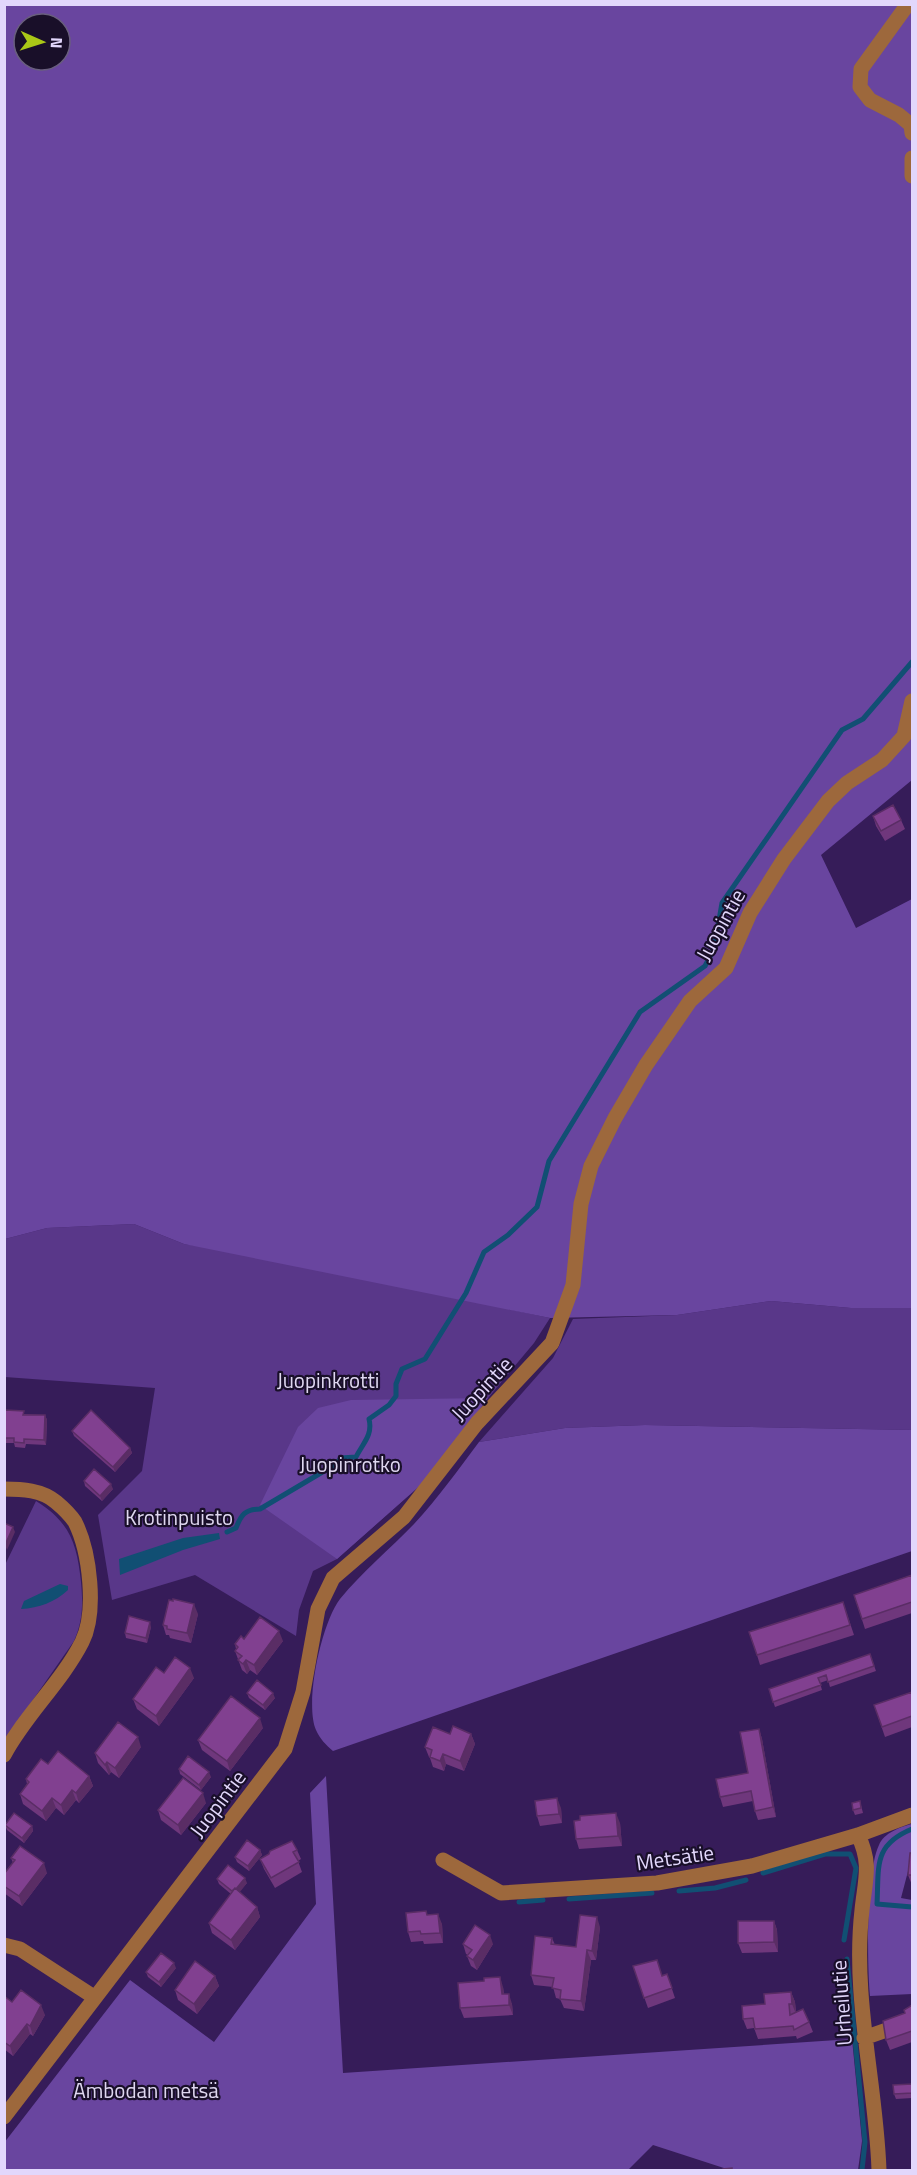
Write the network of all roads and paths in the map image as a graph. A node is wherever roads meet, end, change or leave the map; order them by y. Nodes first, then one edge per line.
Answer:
1 (908, 4) edge
2 (912, 133) edge
3 (912, 158) edge
4 (912, 176) edge
5 (912, 701) edge
6 (4, 1489) edge
7 (4, 1755) edge
8 (912, 1815) edge
9 (858, 1834) junction
10 (443, 1860) dead end
11 (4, 1945) edge
12 (94, 1997) junction
13 (912, 2021) edge
14 (864, 2038) junction
15 (4, 2117) edge
16 (879, 2170) edge

1 - 2 street
3 - 4 street
5 - 12 street, Juopintie
6 - 7 street
8 - 9 street, Metsätie
9 - 10 street, Metsätie
9 - 14 street, Urheilutie
11 - 12 street
12 - 15 street, Juopintie
13 - 14 street
14 - 16 street, Urheilutie

